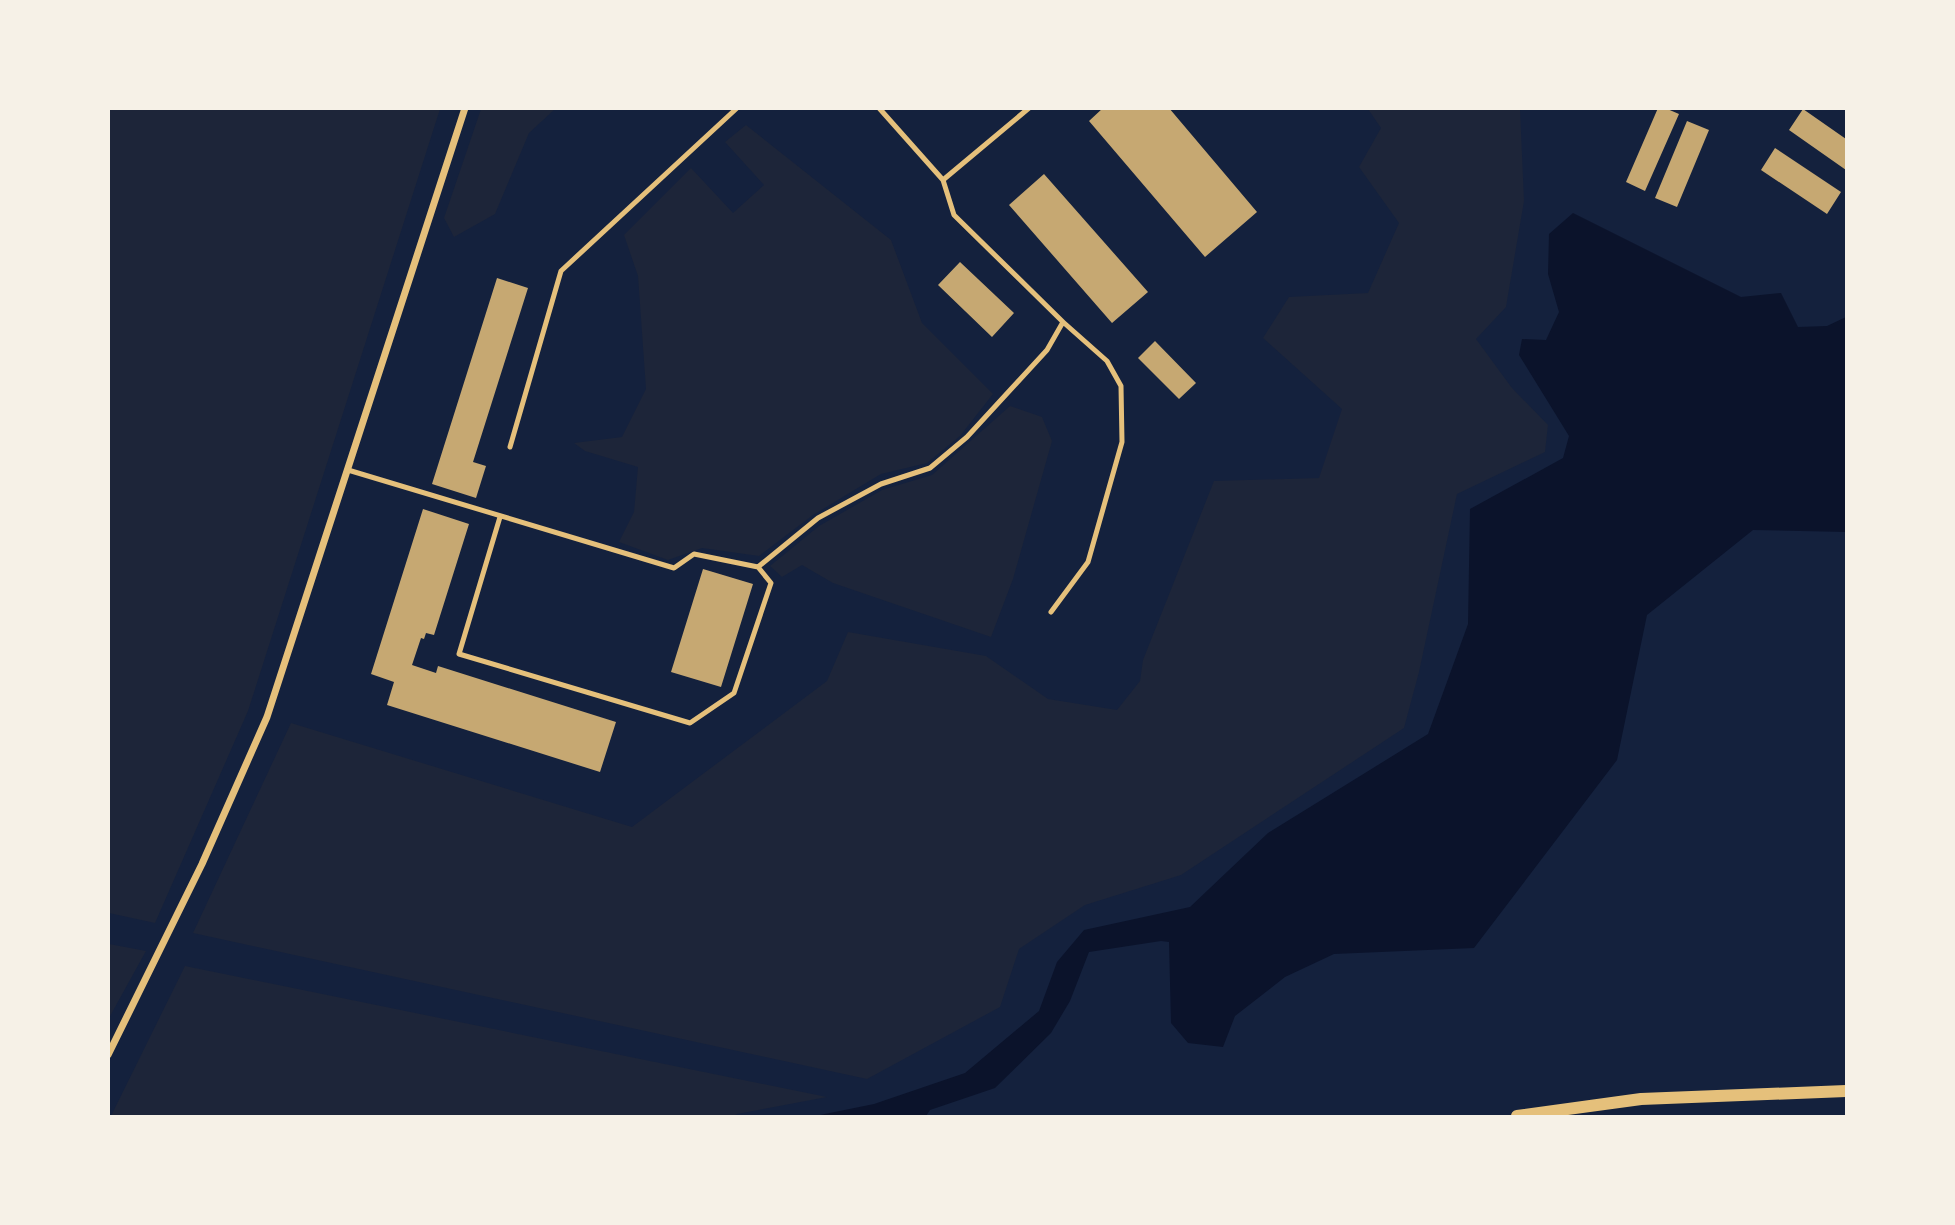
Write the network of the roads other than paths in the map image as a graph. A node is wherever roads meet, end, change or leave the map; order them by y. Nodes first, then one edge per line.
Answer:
1 (464, 108) edge
2 (737, 108) edge
3 (879, 108) edge
4 (1029, 108) edge
5 (943, 180) junction
6 (1063, 322) junction
7 (510, 447) dead end
8 (348, 470) junction
9 (500, 517) junction
10 (758, 567) junction
11 (1051, 612) dead end
12 (108, 1055) edge
13 (1846, 1091) edge
14 (1517, 1116) edge

1 - 8 street
2 - 7 lane
3 - 5 lane
4 - 5 lane
5 - 6 lane
6 - 10 lane
6 - 11 lane
8 - 9 lane
8 - 12 street
9 - 10 lane
9 - 10 lane
13 - 14 street

